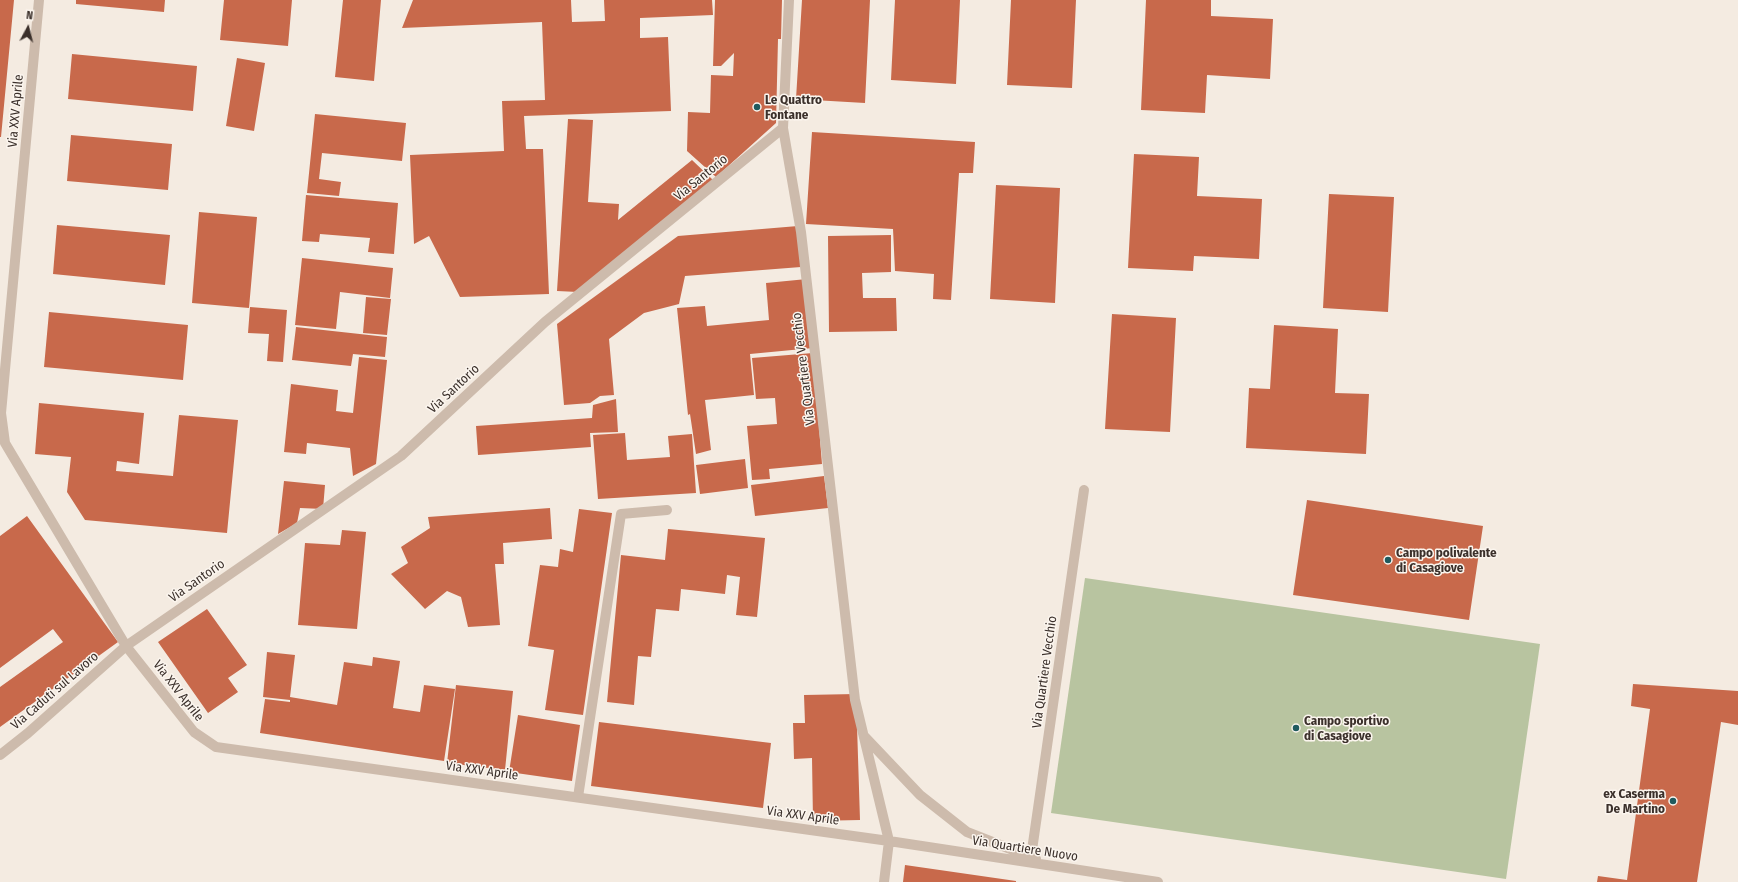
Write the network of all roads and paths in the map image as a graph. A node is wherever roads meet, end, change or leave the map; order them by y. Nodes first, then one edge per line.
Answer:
1 (39, 0) edge
2 (789, 0) edge
3 (783, 128) junction
4 (1084, 490) dead end
5 (667, 510) dead end
6 (126, 646) junction
7 (864, 735) junction
8 (0, 755) edge
9 (578, 798) junction
10 (890, 841) junction
11 (1031, 857) junction
12 (1057, 867) junction
13 (884, 882) edge
14 (1158, 882) edge

1 - 6 street, Via XXV Aprile
2 - 3 street, Via Quartiere Vecchio
3 - 6 street, Via Santorio
3 - 7 street, Via Quartiere Vecchio
4 - 11 street, Via Quartiere Vecchio
5 - 9 street
6 - 8 street, Via Caduti sul Lavoro
6 - 9 street, Via XXV Aprile
7 - 10 street, Via Quartiere Vecchio
7 - 11 street, Via Quartiere Vecchio
9 - 10 street, Via XXV Aprile
10 - 12 street, Via Quartiere Nuovo
10 - 13 street
11 - 12 street, Via Quartiere Vecchio
12 - 14 street, Via Quartiere Nuovo

